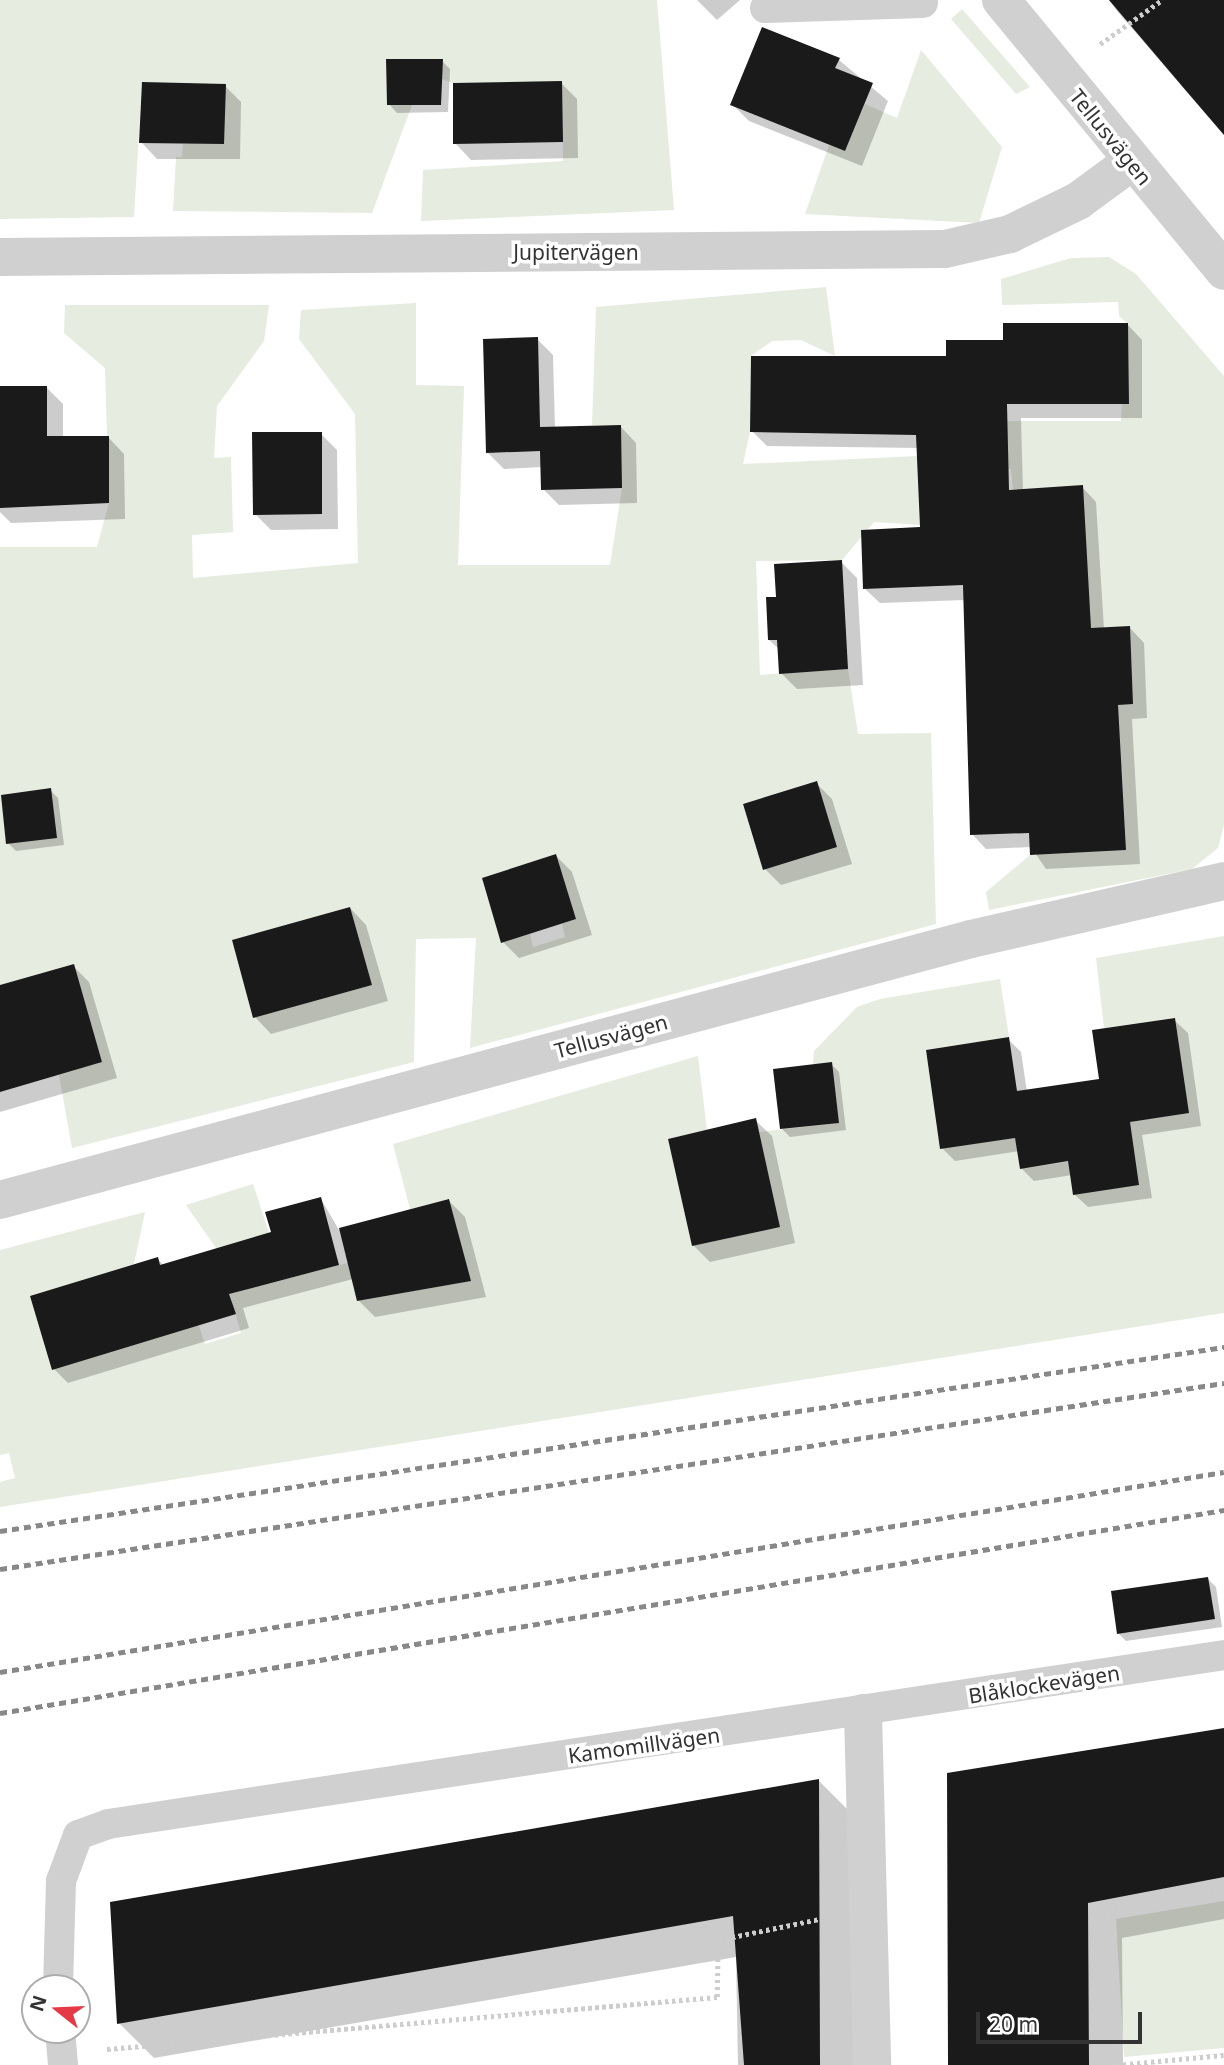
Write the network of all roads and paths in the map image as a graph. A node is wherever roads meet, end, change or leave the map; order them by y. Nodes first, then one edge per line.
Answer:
1 (1001, 0) edge
2 (1162, 0) edge
3 (923, 3) dead end
4 (765, 8) dead end
5 (1091, 48) dead end
6 (1130, 163) junction
7 (0, 257) edge
8 (1224, 271) edge
9 (1224, 881) edge
10 (0, 1200) edge
11 (1224, 1655) edge
12 (863, 1713) junction
13 (1224, 1892) edge
14 (824, 1918) dead end
15 (58, 1974) edge
16 (61, 2044) edge
17 (101, 2049) dead end
18 (1224, 2055) edge
19 (63, 2065) edge
20 (872, 2065) edge

1 - 6 street, Tellusvägen
2 - 5 path
3 - 4 lane
6 - 7 street, Jupitervägen
6 - 8 street, Tellusvägen
9 - 10 street, Tellusvägen
11 - 12 lane, Blåklockevägen
12 - 15 lane, Kamomillvägen
12 - 20 street
13 - 18 path
14 - 17 path
16 - 19 lane

